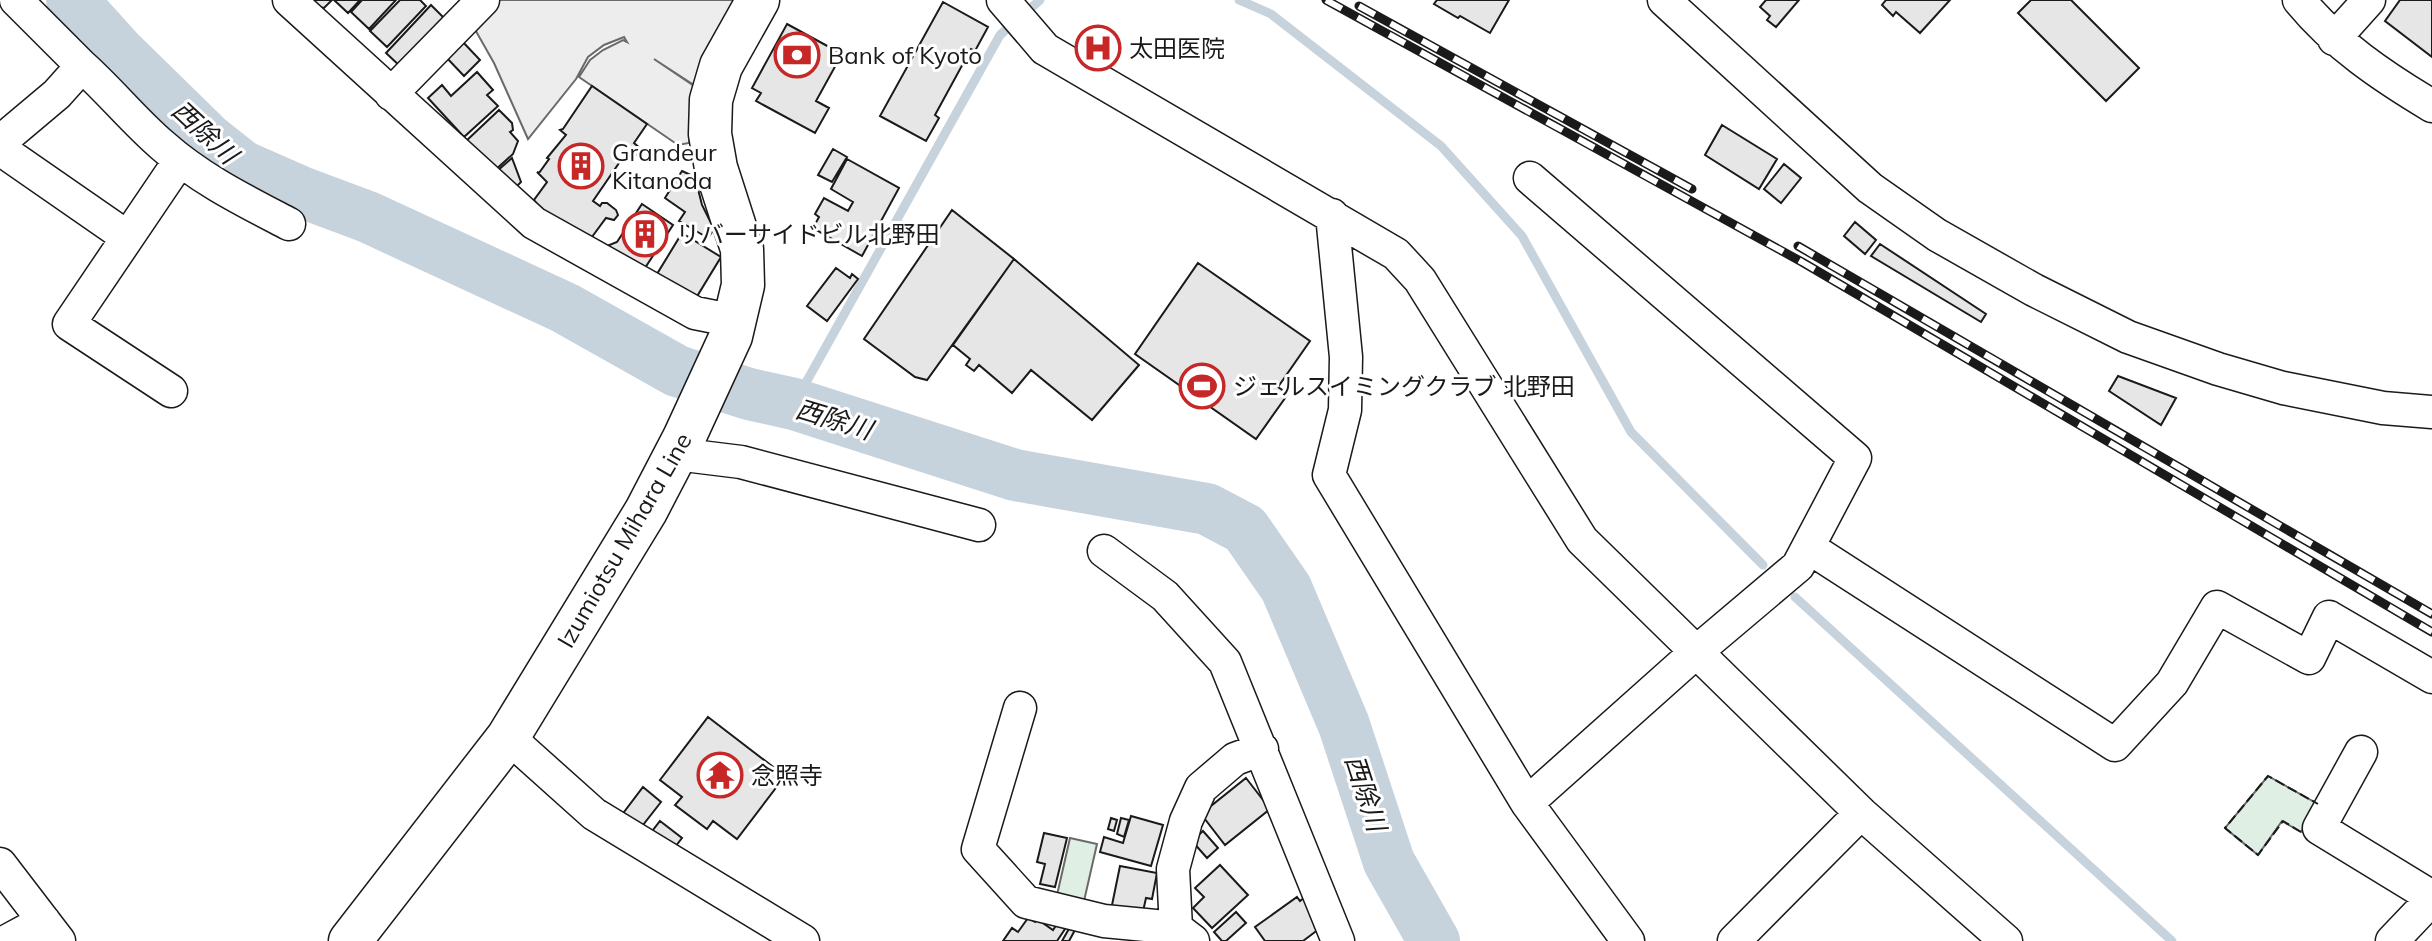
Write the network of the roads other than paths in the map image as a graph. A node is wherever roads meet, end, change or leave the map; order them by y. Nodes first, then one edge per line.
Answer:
1 (16, 0) edge
2 (289, 0) edge
3 (483, 0) edge
4 (758, 0) edge
5 (1003, 0) edge
6 (1664, 0) edge
7 (2299, 0) edge
8 (2369, 0) edge
9 (2334, 39) junction
10 (91, 74) junction
11 (391, 94) junction
12 (2432, 106) edge
13 (0, 142) edge
14 (0, 149) edge
15 (180, 160) junction
16 (1530, 178) dead end
17 (1332, 215) junction
18 (289, 224) dead end
19 (127, 237) junction
20 (730, 334) junction
21 (171, 391) dead end
22 (2432, 412) edge
23 (680, 446) junction
24 (979, 525) dead end
25 (1808, 547) junction
26 (1104, 551) dead end
27 (1695, 653) junction
28 (2432, 677) edge
29 (1020, 708) dead end
30 (508, 737) junction
31 (1262, 749) junction
32 (2361, 752) dead end
33 (1527, 803) junction
34 (1861, 813) junction
35 (0, 864) edge
36 (2432, 898) edge
37 (51, 931) edge
38 (1184, 934) edge
39 (7, 941) edge
40 (350, 941) edge
41 (803, 941) edge
42 (1338, 941) edge
43 (1628, 941) edge
44 (1734, 941) edge
45 (2006, 941) edge
46 (2392, 941) edge

1 - 10 street
2 - 11 street
3 - 11 street
4 - 20 main road, Izumiotsu Mihara Line
5 - 17 street
6 - 22 street
7 - 9 street
8 - 9 street
9 - 12 street
10 - 13 street
10 - 15 street
11 - 20 street
14 - 19 street
15 - 18 street
15 - 19 street
16 - 25 street
17 - 27 street
17 - 33 street
19 - 21 street
20 - 23 main road, Izumiotsu Mihara Line
23 - 24 street
23 - 30 main road, Izumiotsu Mihara Line
25 - 27 street
25 - 28 street
26 - 31 street
27 - 33 street
27 - 34 street
29 - 38 street
30 - 40 main road, Izumiotsu Mihara Line
30 - 41 street
31 - 38 street
31 - 42 street
32 - 36 street
33 - 43 street
34 - 44 street
34 - 45 street
35 - 37 street
36 - 46 street
37 - 39 street

